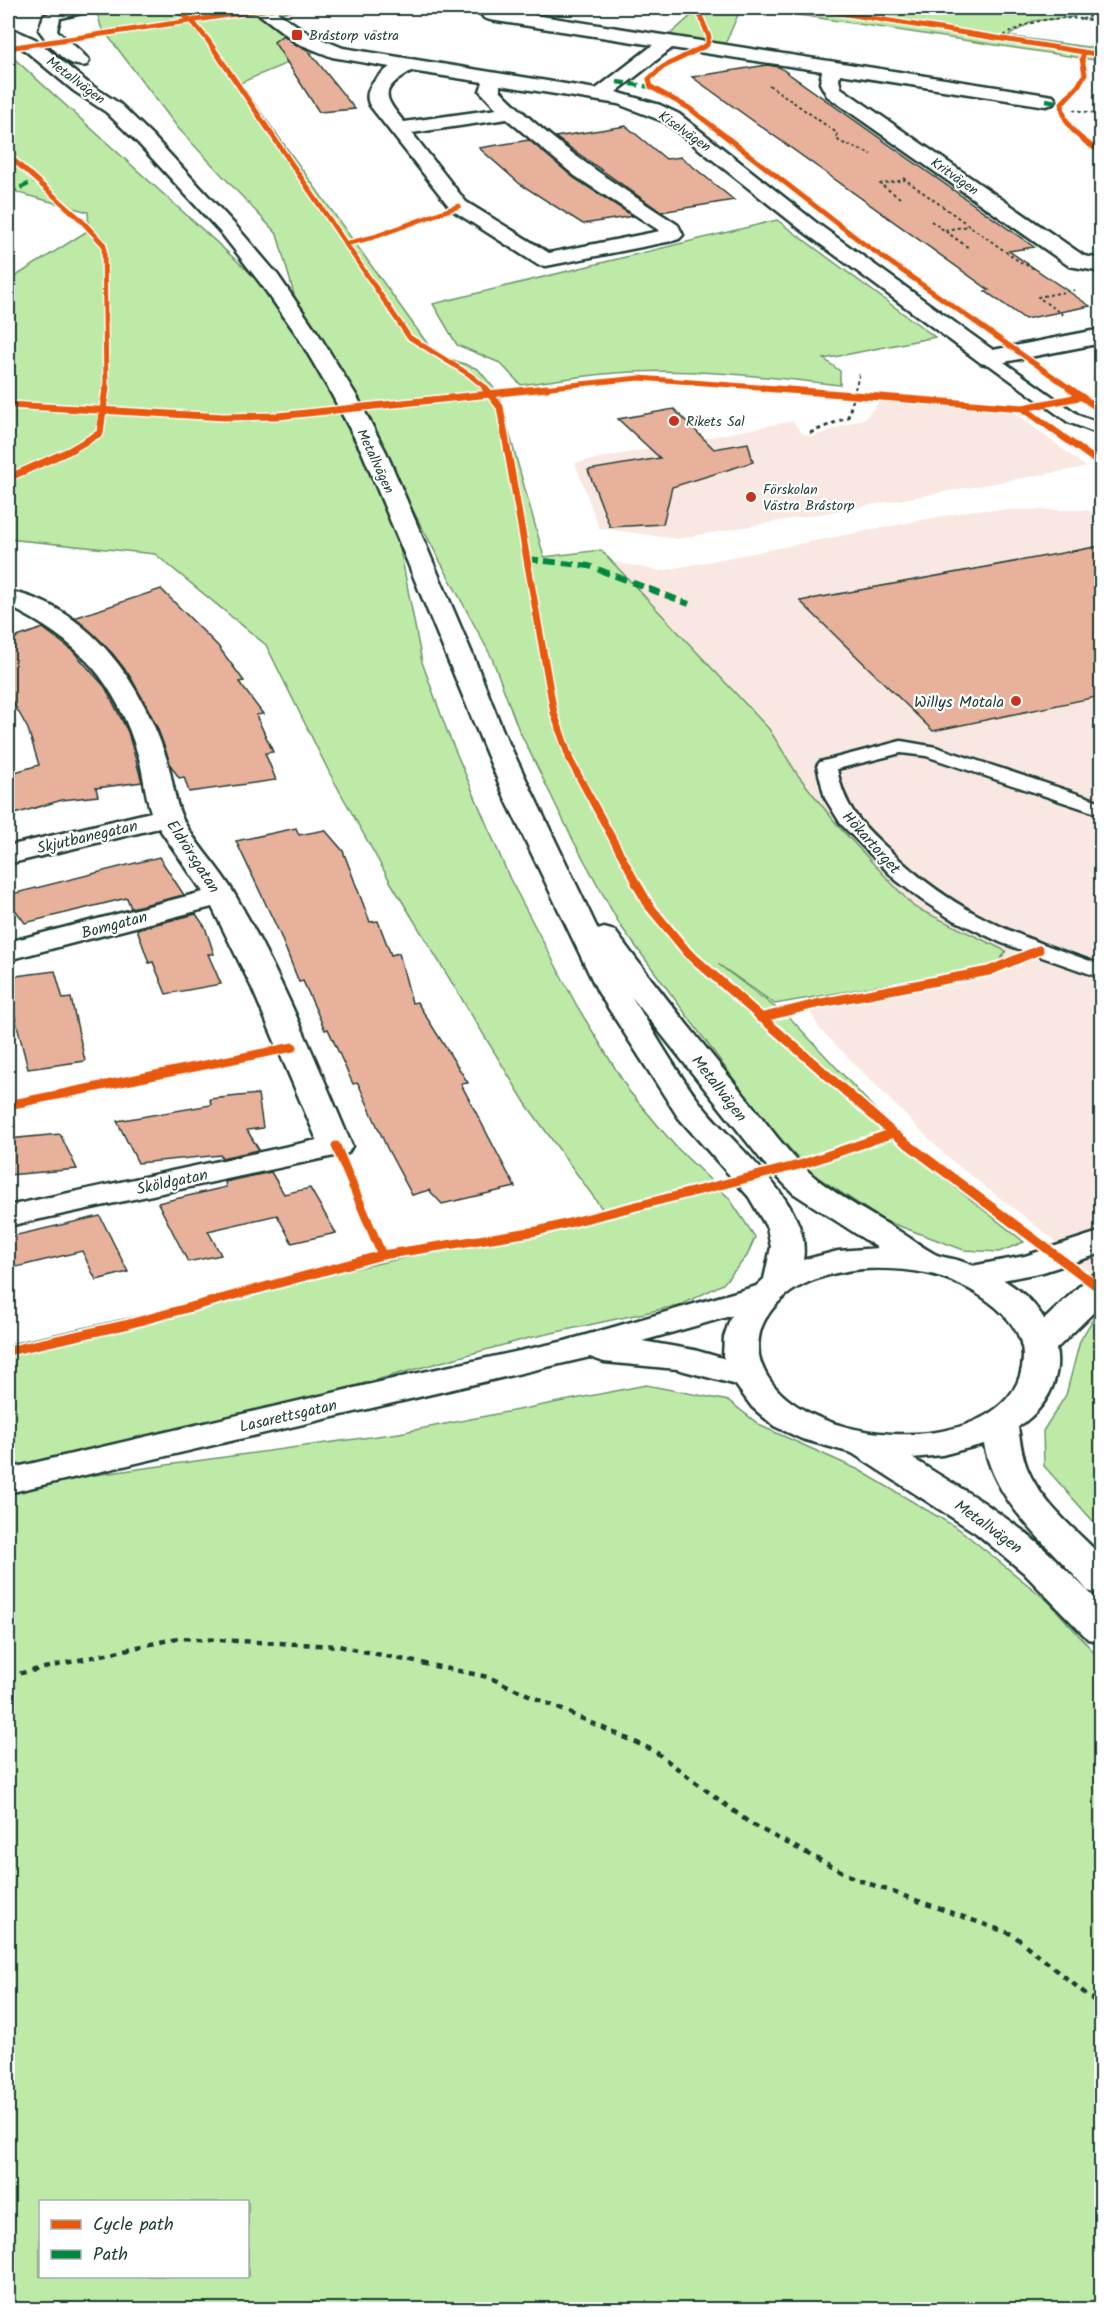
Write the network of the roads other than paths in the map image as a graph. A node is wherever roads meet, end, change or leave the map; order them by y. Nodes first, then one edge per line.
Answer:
1 (80, 8) edge
2 (260, 8) edge
3 (59, 13) edge
4 (490, 14) dead end
5 (8, 28) edge
6 (8, 33) edge
7 (668, 42) junction
8 (407, 65) junction
9 (833, 68) junction
10 (495, 79) junction
11 (601, 95) junction
12 (1046, 100) dead end
13 (113, 108) junction
14 (511, 113) junction
15 (399, 129) junction
16 (1101, 266) edge
17 (1101, 336) edge
18 (989, 358) junction
19 (1101, 430) edge
20 (16, 601) dead end
21 (1101, 809) edge
22 (167, 817) junction
23 (8, 855) edge
24 (554, 868) junction
25 (221, 896) junction
26 (8, 951) edge
27 (1101, 972) edge
28 (336, 1146) joint
29 (8, 1216) edge
30 (1101, 1241) edge
31 (929, 1263) junction
32 (968, 1276) junction
33 (1101, 1284) edge
34 (773, 1289) junction
35 (1039, 1345) junction
36 (569, 1351) junction
37 (748, 1377) junction
38 (999, 1424) junction
39 (860, 1444) junction
40 (8, 1481) edge
41 (1101, 1582) edge
42 (1101, 1629) edge

1 - 3 street
2 - 8 street, Kiselvägen
3 - 5 street
3 - 13 street, Metallvägen
4 - 7 street
6 - 13 street, Metallvägen
7 - 9 street
7 - 11 street
8 - 10 street, Kiselvägen
8 - 15 street
9 - 12 street
9 - 16 street, Kritvägen
10 - 11 street, Kiselvägen
10 - 14 street
11 - 18 street, Kiselvägen
13 - 24 street, Metallvägen
14 - 15 street
14 - 15 street
17 - 18 street
18 - 19 lane
20 - 22 street, Eldrörsgatan
21 - 27 lane, Hökartorget
22 - 23 street, Skjutbanegatan
22 - 25 street, Eldrörsgatan
24 - 31 street, Metallvägen
24 - 34 street, Metallvägen
25 - 26 street, Bomgatan
25 - 28 street, Eldrörsgatan
28 - 29 street, Sköldgatan
30 - 32 street
31 - 32 street
31 - 34 street, Lasarettsgatan
32 - 35 street
33 - 35 street
34 - 36 street, Lasarettsgatan
34 - 37 street
35 - 38 street
36 - 37 street, Lasarettsgatan
36 - 40 street, Lasarettsgatan
37 - 39 street
38 - 39 street
38 - 41 street
39 - 42 street, Metallvägen

